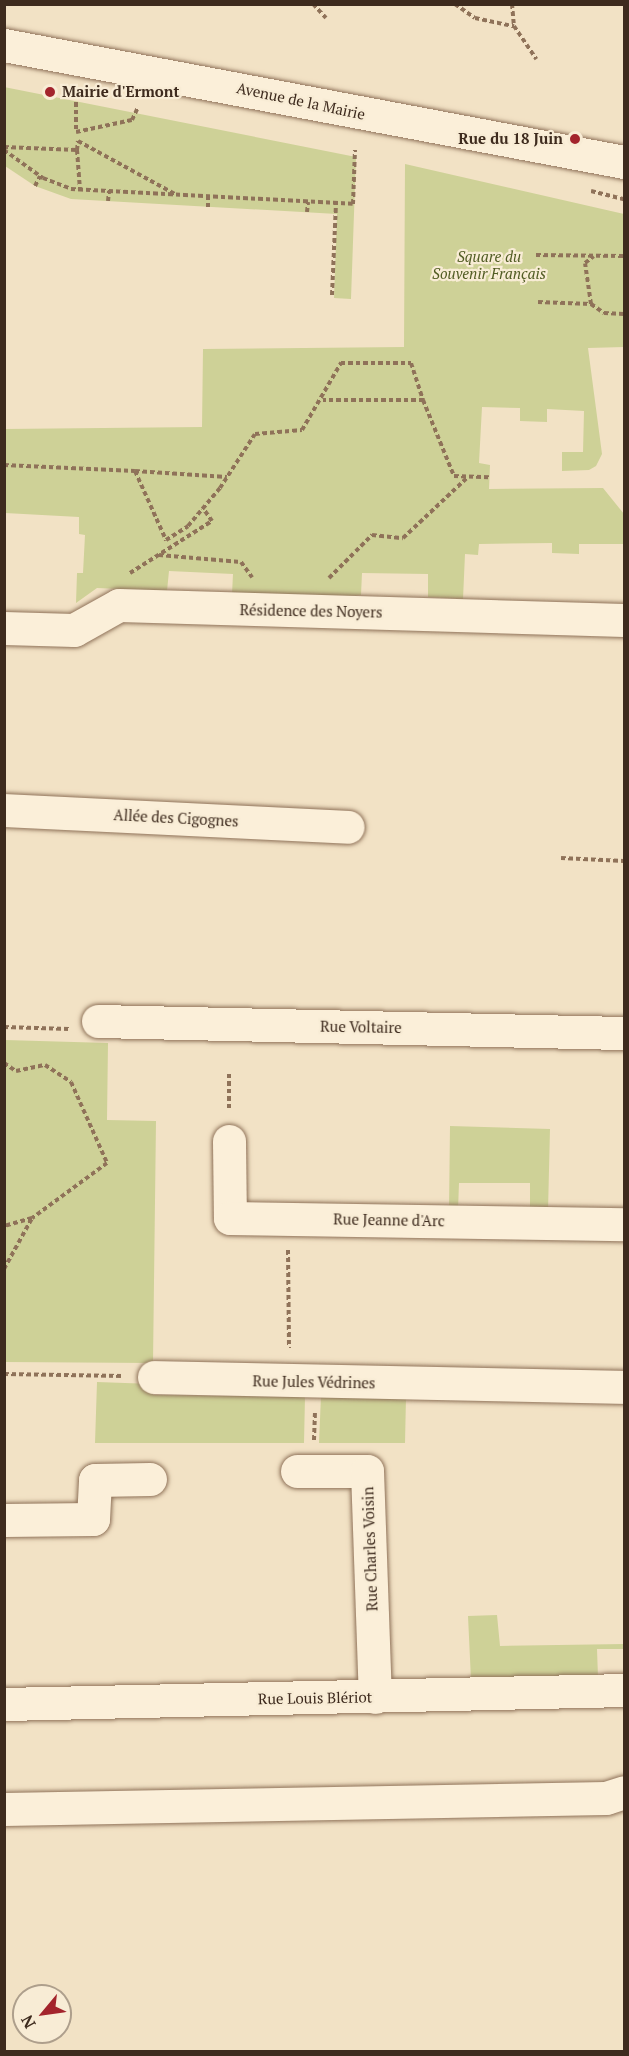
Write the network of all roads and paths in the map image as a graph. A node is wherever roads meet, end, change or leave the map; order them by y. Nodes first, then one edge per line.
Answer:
1 (313, 4) edge
2 (456, 4) edge
3 (512, 4) edge
4 (326, 18) dead end
5 (514, 26) junction
6 (4, 45) edge
7 (537, 59) dead end
8 (76, 95) dead end
9 (138, 107) dead end
10 (76, 132) junction
11 (78, 141) junction
12 (4, 149) edge
13 (77, 150) junction
14 (355, 150) dead end
15 (615, 163) edge
16 (40, 176) junction
17 (35, 186) dead end
18 (80, 190) junction
19 (109, 191) junction
20 (175, 195) junction
21 (208, 197) junction
22 (108, 201) dead end
23 (308, 202) junction
24 (336, 204) junction
25 (208, 207) dead end
26 (307, 212) dead end
27 (536, 255) dead end
28 (596, 255) junction
29 (624, 256) edge
30 (332, 295) dead end
31 (538, 302) dead end
32 (591, 304) junction
33 (624, 314) edge
34 (323, 400) junction
35 (423, 400) junction
36 (4, 465) edge
37 (135, 471) junction
38 (226, 477) junction
39 (468, 477) junction
40 (489, 477) dead end
41 (159, 555) dead end
42 (263, 579) dead end
43 (326, 582) dead end
44 (624, 620) edge
45 (4, 628) edge
46 (4, 810) edge
47 (348, 827) dead end
48 (561, 858) dead end
49 (624, 861) edge
50 (89, 1025) joint
51 (4, 1027) edge
52 (624, 1033) edge
53 (4, 1063) edge
54 (229, 1141) dead end
55 (32, 1218) junction
56 (288, 1219) junction
57 (624, 1224) edge
58 (4, 1226) edge
59 (4, 1269) edge
60 (4, 1374) edge
61 (154, 1377) joint
62 (302, 1382) junction
63 (624, 1387) edge
64 (305, 1471) joint
65 (150, 1479) dead end
66 (4, 1520) edge
67 (624, 1690) edge
68 (375, 1697) junction
69 (4, 1704) edge
70 (624, 1792) edge
71 (4, 1809) edge

1 - 4 path
2 - 5 path
3 - 5 path
5 - 7 path
6 - 15 street, Avenue de la Mairie
8 - 10 path
9 - 10 path
10 - 11 path
11 - 13 path
11 - 20 path
12 - 13 path
12 - 16 path
13 - 18 path
14 - 24 path
16 - 17 path
16 - 18 path
18 - 19 path
19 - 20 path
19 - 22 path
20 - 21 path
21 - 23 path
21 - 25 path
23 - 24 path
23 - 26 path
24 - 30 path
27 - 28 path
28 - 29 path
28 - 32 path
31 - 32 path
32 - 33 path
34 - 35 path
34 - 35 path
34 - 38 path
35 - 39 path
36 - 37 path
37 - 38 path
37 - 38 path
39 - 40 path
39 - 43 path
41 - 42 path
44 - 45 street, Résidence des Noyers
46 - 47 street, Allée des Cigognes
48 - 49 path
50 - 51 path
50 - 52 street, Rue Voltaire
53 - 55 path
54 - 56 street, Rue Jeanne d'Arc
55 - 58 path
55 - 59 path
56 - 57 street, Rue Jeanne d'Arc
56 - 62 path
60 - 61 path
61 - 62 street, Rue Jules Védrines
62 - 63 street, Rue Jules Védrines
62 - 64 path
64 - 68 street, Rue Charles Voisin
65 - 66 street
67 - 68 street, Rue Louis Blériot
68 - 69 street, Rue Louis Blériot
70 - 71 street

